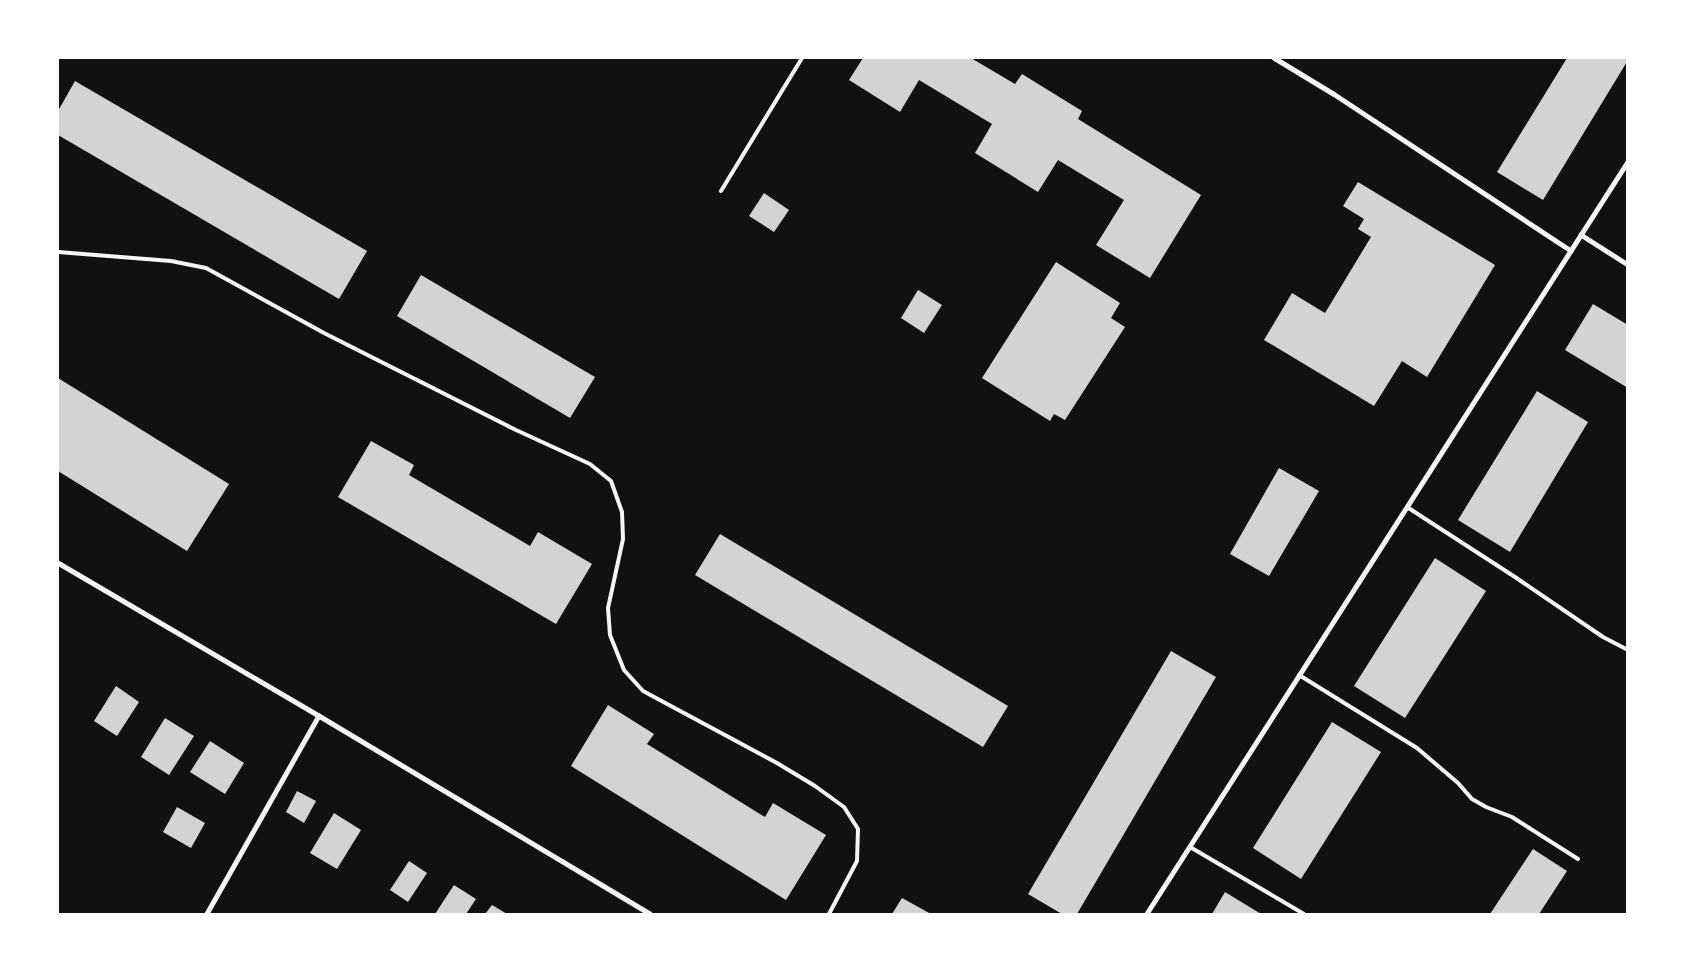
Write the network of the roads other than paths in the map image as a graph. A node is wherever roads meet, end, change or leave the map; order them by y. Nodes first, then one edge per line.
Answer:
1 (802, 58) edge
2 (1274, 58) edge
3 (1628, 162) edge
4 (722, 191) dead end
5 (1581, 235) junction
6 (1571, 251) junction
7 (58, 252) edge
8 (1628, 265) edge
9 (1407, 507) junction
10 (58, 563) edge
11 (1628, 650) edge
12 (1299, 675) junction
13 (319, 716) junction
14 (1190, 847) junction
15 (1578, 859) dead end
16 (207, 914) edge
17 (650, 914) edge
18 (829, 914) edge
19 (1146, 914) edge
20 (1304, 914) edge

1 - 4 lane
2 - 6 street
3 - 5 street
5 - 6 street
5 - 8 street
6 - 9 street
7 - 18 lane
9 - 11 lane
9 - 12 street
10 - 13 street
12 - 14 street
12 - 15 lane
13 - 16 street
13 - 17 street
14 - 19 street
14 - 20 lane

